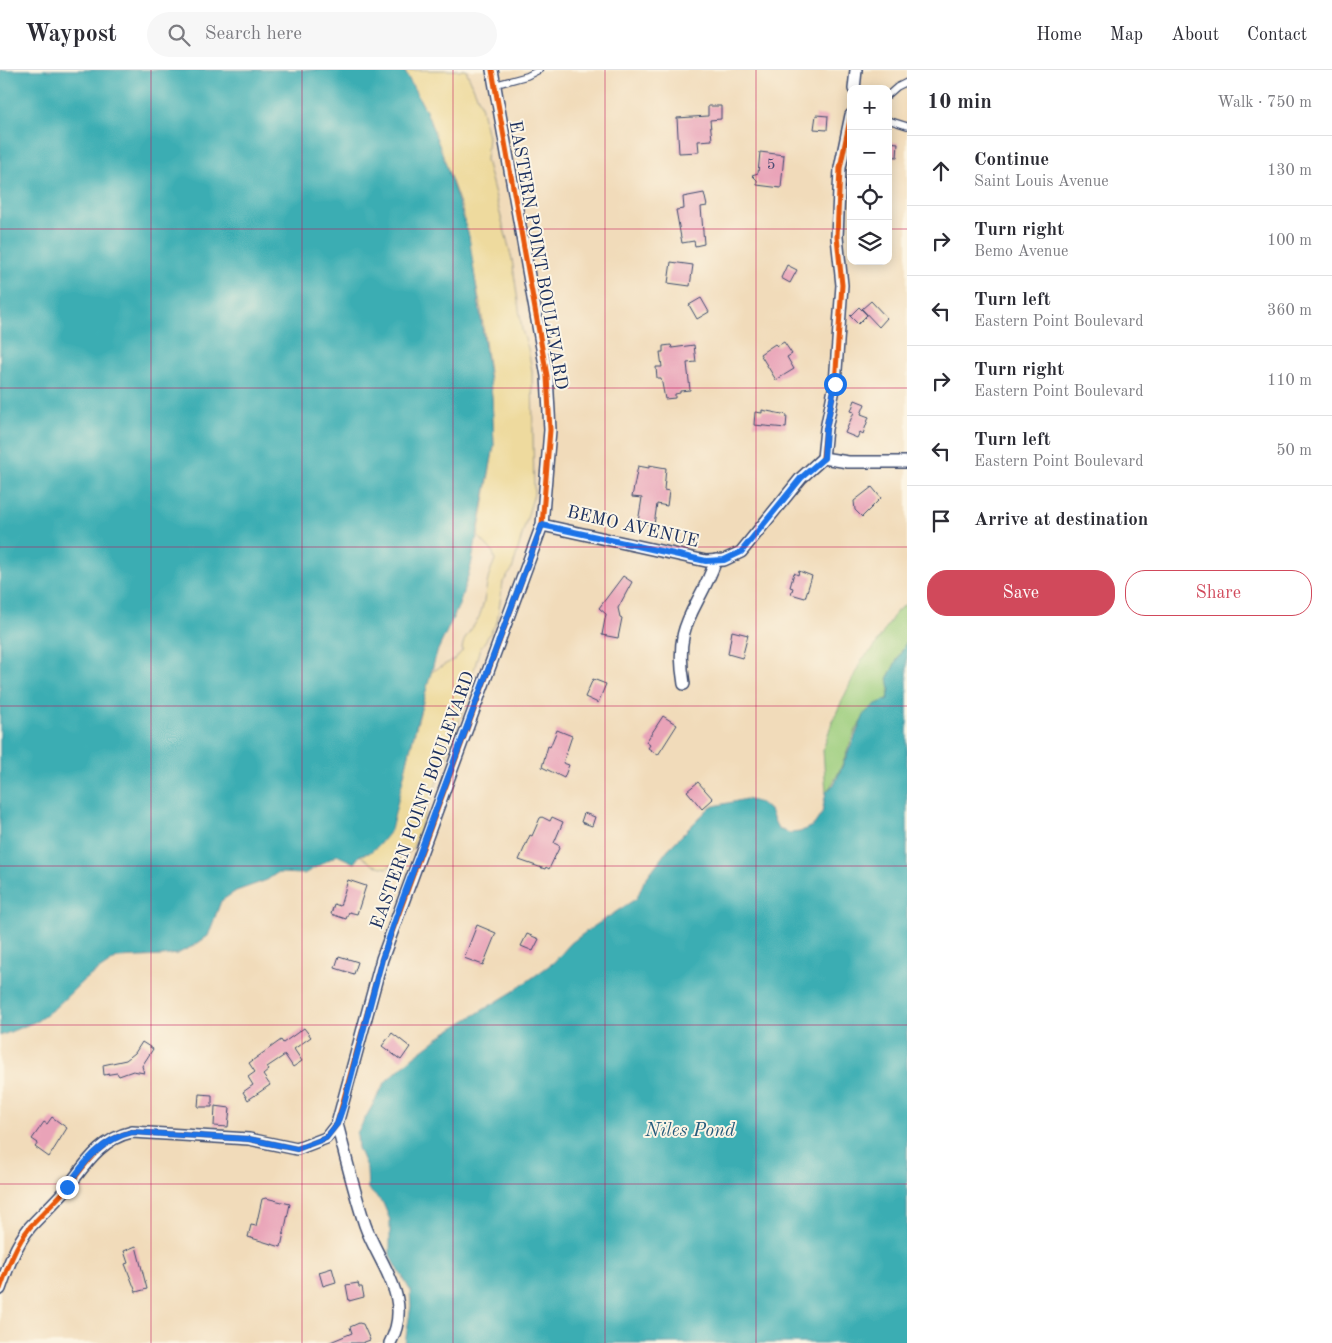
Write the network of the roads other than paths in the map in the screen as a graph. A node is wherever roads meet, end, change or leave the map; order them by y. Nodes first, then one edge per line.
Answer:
1 (492, 70) edge
2 (539, 70) edge
3 (856, 70) edge
4 (907, 82) edge
5 (494, 84) junction
6 (854, 85) edge
7 (892, 91) edge
8 (892, 121) edge
9 (907, 126) edge
10 (848, 130) edge
11 (824, 458) junction
12 (907, 462) edge
13 (542, 525) junction
14 (716, 560) junction
15 (684, 684) dead end
16 (337, 1124) junction
17 (0, 1289) edge
18 (390, 1343) edge

1 - 5 street, EASTERN POINT BOULEVARD
2 - 5 lane
3 - 6 street
4 - 7 lane
5 - 13 street, EASTERN POINT BOULEVARD
8 - 9 lane
10 - 11 street
11 - 12 street
11 - 14 street
13 - 14 street, BEMO AVENUE
13 - 16 street, EASTERN POINT BOULEVARD
14 - 15 street
16 - 17 street
16 - 18 street

